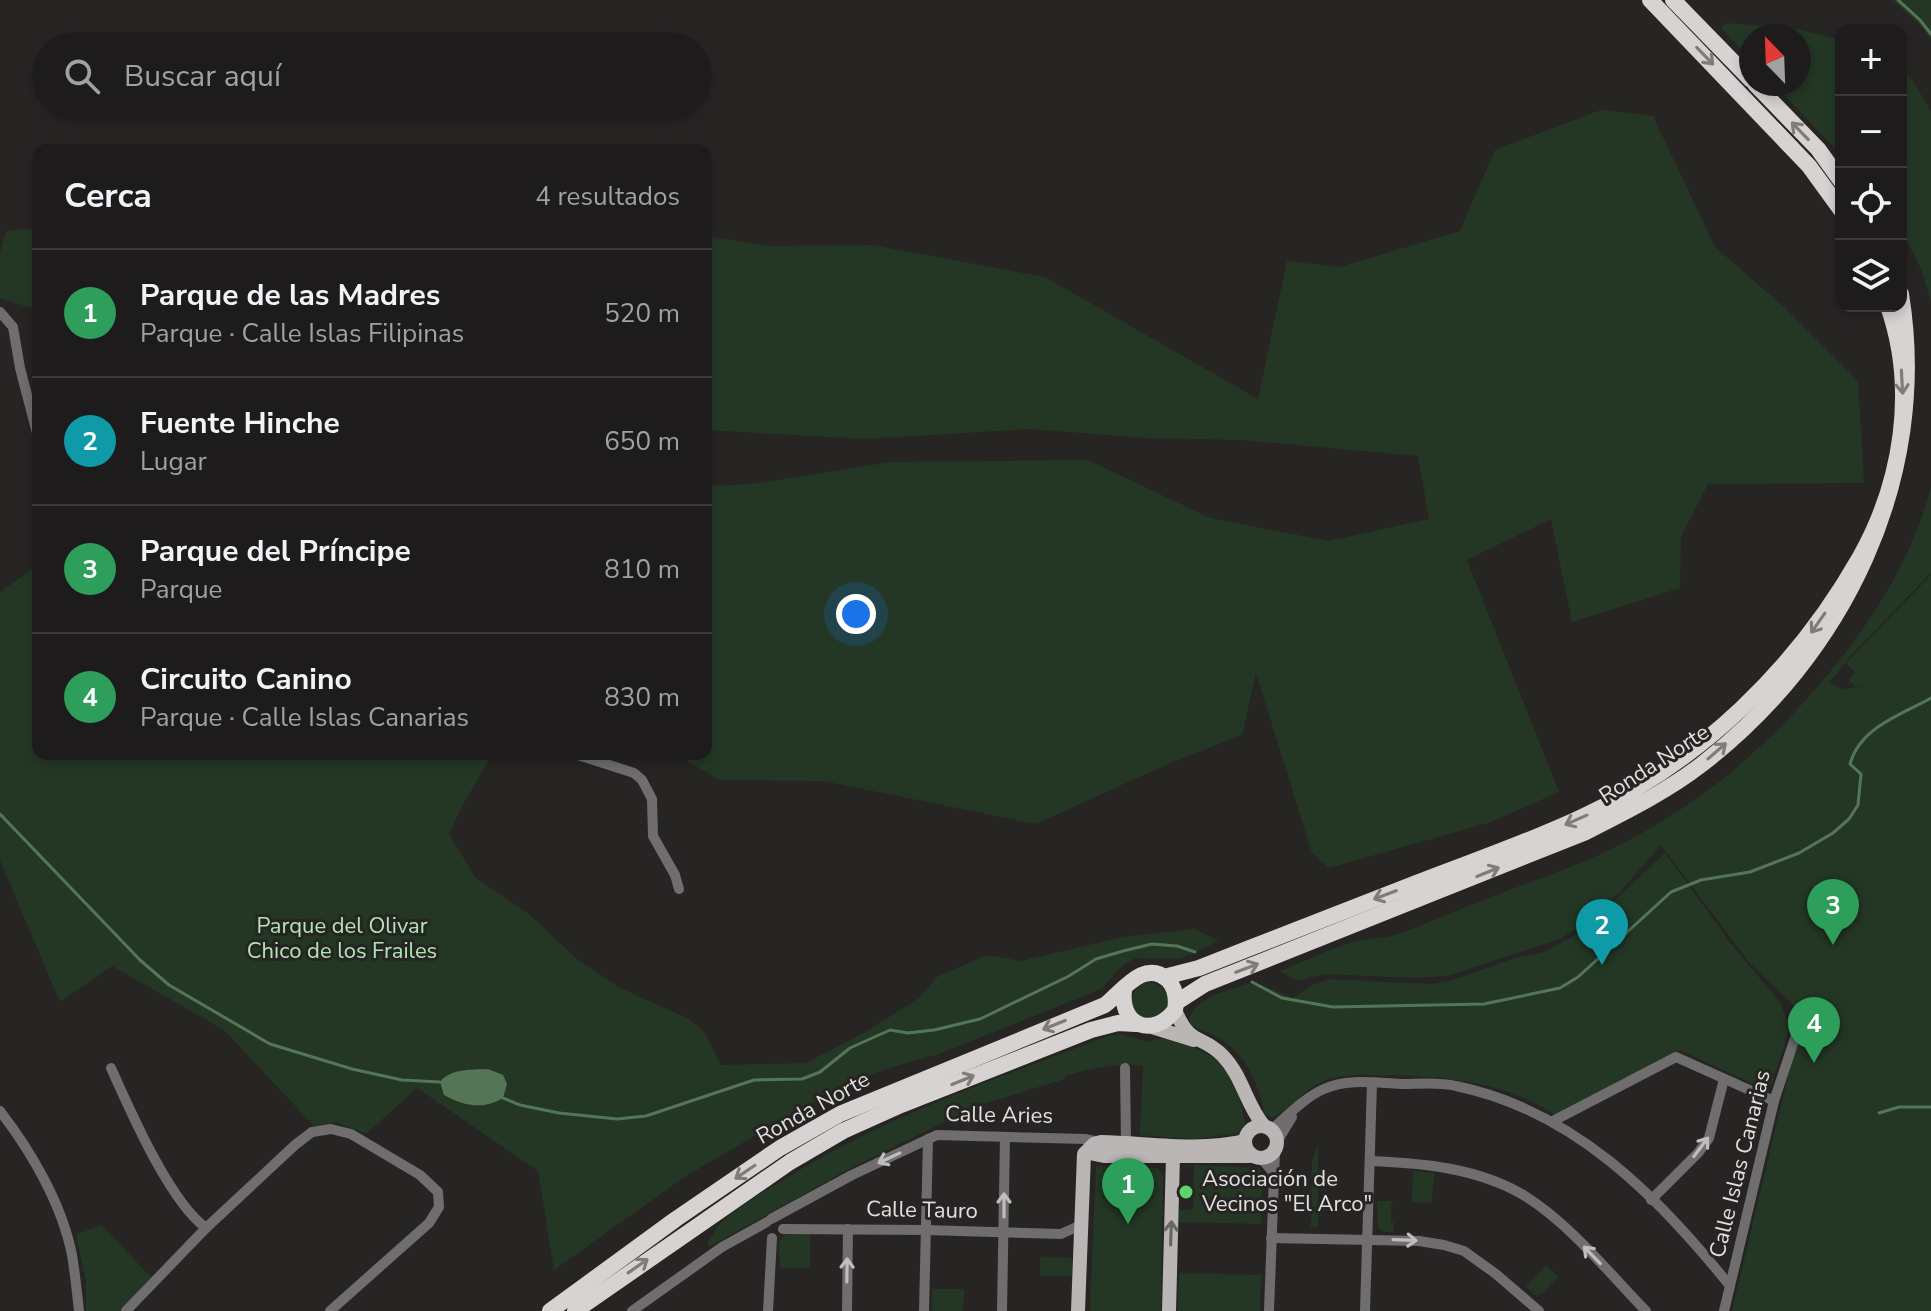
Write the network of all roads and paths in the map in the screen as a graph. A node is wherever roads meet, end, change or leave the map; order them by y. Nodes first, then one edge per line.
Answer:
1 (1650, 0) edge
2 (1673, 0) edge
3 (1739, 68) edge
4 (1767, 96) edge
5 (1835, 173) edge
6 (1835, 202) edge
7 (0, 312) edge
8 (1889, 312) edge
9 (1905, 312) edge
10 (32, 414) edge
11 (594, 760) edge
12 (679, 889) dead end
13 (1164, 977) junction
14 (1124, 991) junction
15 (1176, 1006) junction
16 (1144, 1025) junction
17 (1798, 1029) dead end
18 (1199, 1041) junction
19 (111, 1068) dead end
20 (1125, 1068) dead end
21 (1724, 1079) junction
22 (1372, 1083) junction
23 (1774, 1101) junction
24 (0, 1111) edge
25 (1253, 1112) junction
26 (1567, 1114) junction
27 (1553, 1121) junction
28 (1569, 1130) junction
29 (1005, 1137) junction
30 (1272, 1137) junction
31 (928, 1139) junction
32 (1126, 1143) junction
33 (1096, 1145) junction
34 (1251, 1146) junction
35 (1171, 1151) junction
36 (1370, 1161) junction
37 (1272, 1171) junction
38 (1651, 1200) junction
39 (769, 1221) junction
40 (1081, 1225) junction
41 (206, 1228) junction
42 (783, 1229) junction
43 (848, 1229) junction
44 (926, 1230) junction
45 (1004, 1232) junction
46 (1061, 1234) junction
47 (772, 1238) junction
48 (1271, 1238) junction
49 (1367, 1240) junction
50 (1081, 1247) junction
51 (1730, 1286) junction
52 (79, 1311) edge
53 (126, 1311) edge
54 (330, 1311) edge
55 (550, 1311) edge
56 (575, 1311) edge
57 (632, 1311) edge
58 (768, 1311) edge
59 (847, 1311) edge
60 (924, 1311) edge
61 (1002, 1311) edge
62 (1078, 1311) edge
63 (1169, 1311) edge
64 (1269, 1311) edge
65 (1365, 1311) edge
66 (1539, 1311) edge
67 (1646, 1311) edge
68 (1724, 1311) edge

1 -> 6 highway
2 - 3 highway
5 -> 4 highway
7 - 10 street
8 -> 13 highway, Ronda Norte
15 -> 9 highway, Ronda Norte
11 - 12 street
13 - 14 highway, Ronda Norte
13 - 15 highway
14 - 16 highway
14 -> 55 highway, Ronda Norte
15 - 16 highway, Ronda Norte
15 - 18 main road
16 - 18 main road
56 -> 16 highway, Ronda Norte
17 - 23 street, Calle Islas Canarias
18 - 25 main road
19 - 41 street
20 - 32 street
21 - 23 street
21 - 26 street
38 -> 21 street
22 - 27 street
22 - 30 street
22 - 36 street
23 - 51 street, Calle Islas Canarias
24 - 52 street
25 - 30 main road
25 - 34 main road
26 - 27 street
26 - 28 street
27 - 28 street
28 - 38 street
29 - 31 street, Calle Aries
29 - 33 street, Calle Aries
45 -> 29 street
30 - 34 main road
30 - 34 main road
30 - 37 street
31 -> 39 street, Calle Aries
31 - 44 street
32 - 33 main road, Calle Aries
32 - 35 main road, Calle Aries
33 - 35 main road, Calle Aries
33 - 40 main road
34 - 35 main road, Calle Aries
34 - 37 street
63 -> 35 main road
36 - 49 street
67 -> 36 street
37 - 48 street
38 - 51 street
39 - 42 street
39 - 47 street
39 - 57 street, Calle Aries
40 - 46 street, Calle Tauro
40 - 50 main road
41 - 53 street
41 - 54 street
42 - 43 street, Calle Tauro
42 - 47 street
43 - 44 street, Calle Tauro
59 -> 43 street
44 - 45 street, Calle Tauro
44 - 60 street
45 - 46 street, Calle Tauro
45 - 61 street
46 - 50 street
47 - 58 street
48 - 49 street
48 - 64 street
49 - 65 street
49 -> 66 street
50 - 62 main road
51 - 68 street, Calle Islas Canarias

